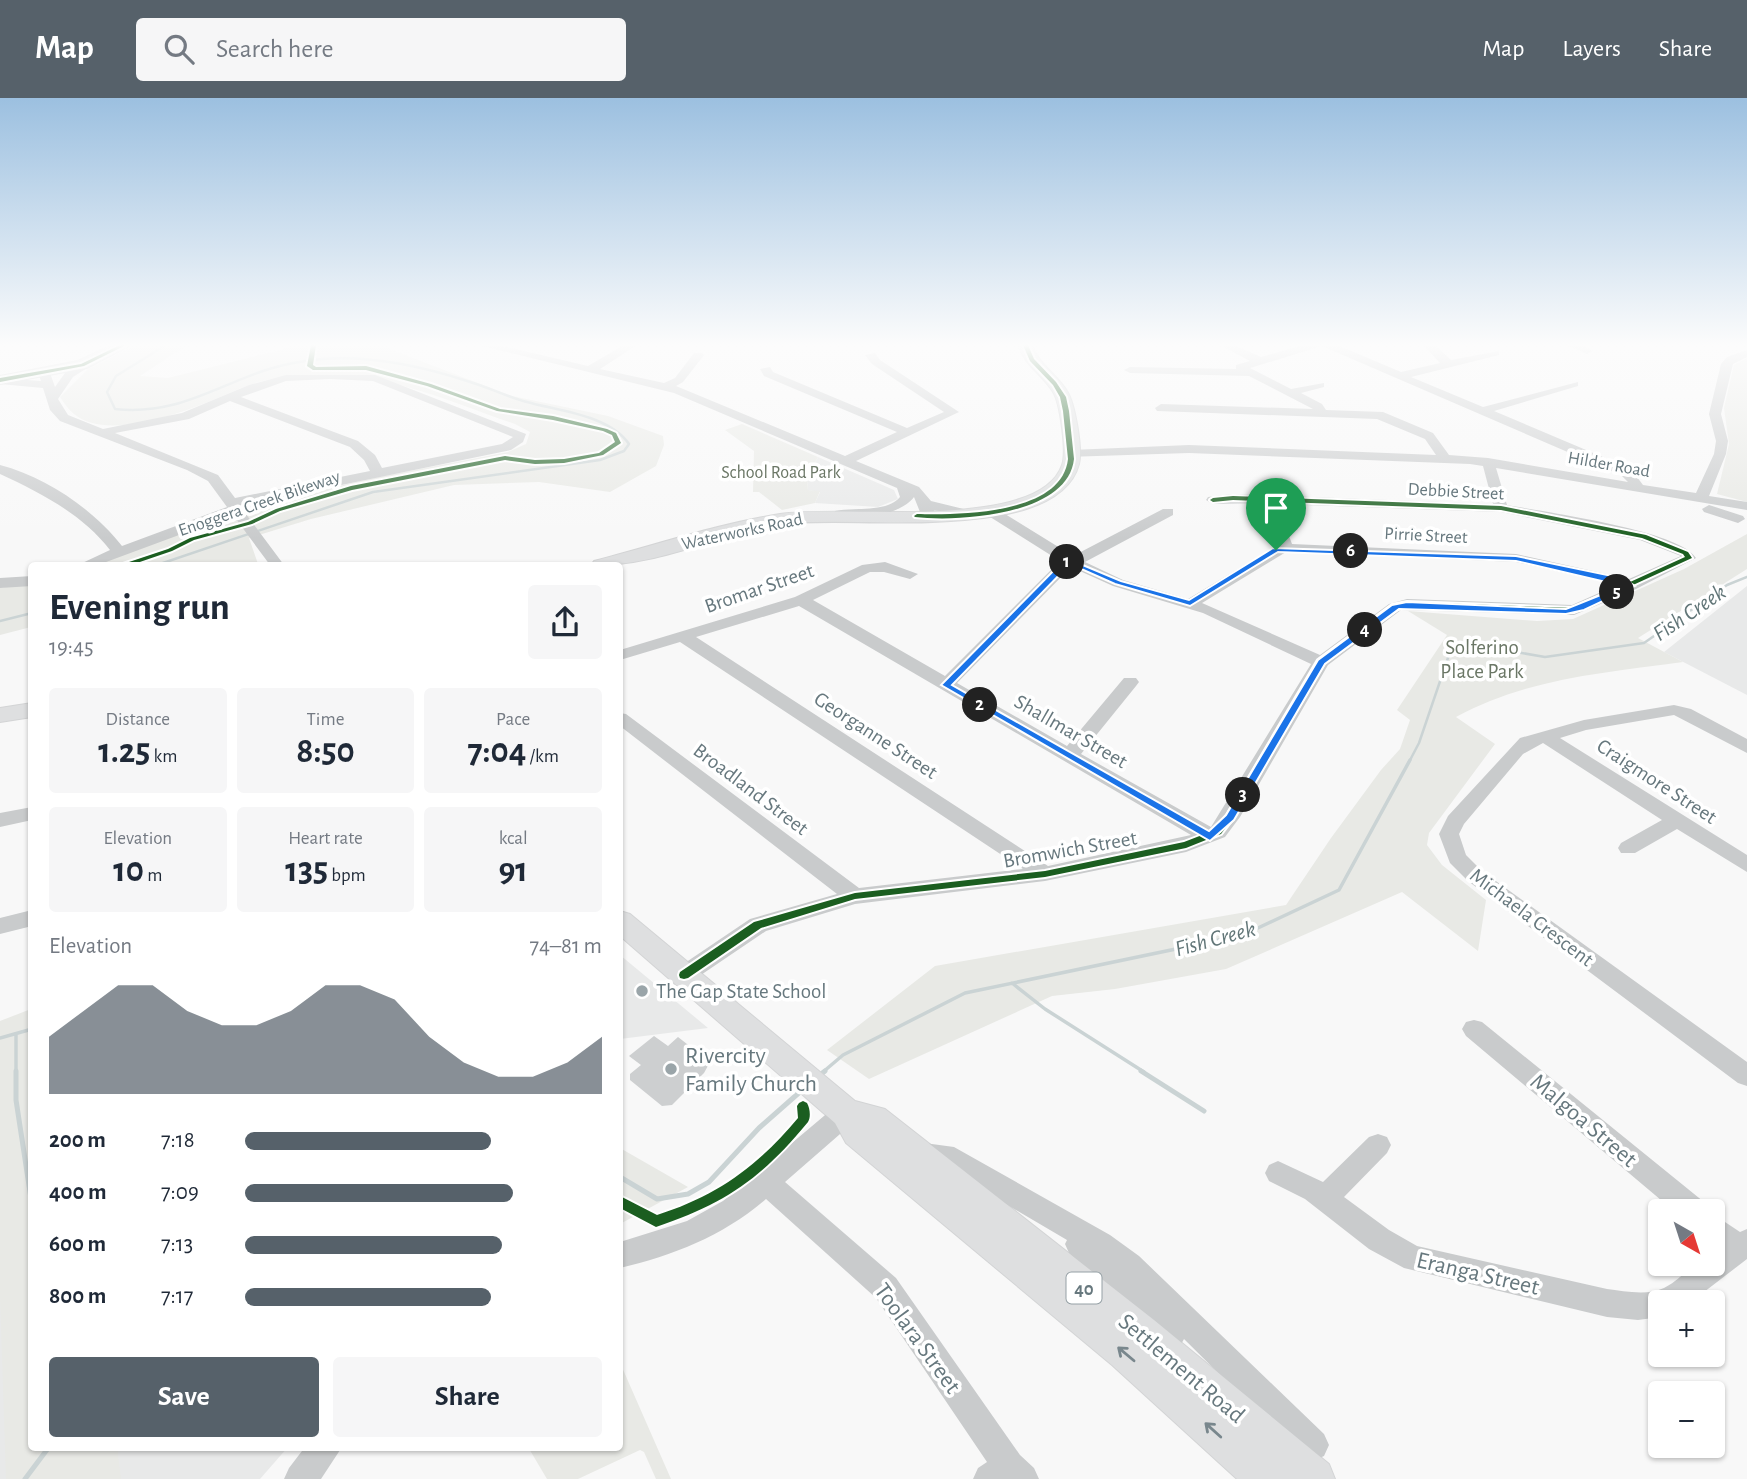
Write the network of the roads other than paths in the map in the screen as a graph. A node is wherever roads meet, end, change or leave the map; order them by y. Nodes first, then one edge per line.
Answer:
1 (56, 409) edge
2 (201, 409) edge
3 (264, 409) edge
4 (462, 409) edge
5 (725, 409) edge
6 (853, 409) edge
7 (949, 409) edge
8 (1065, 409) edge
9 (1208, 409) edge
10 (1320, 409) edge
11 (1478, 409) edge
12 (1487, 409) edge
13 (1716, 409) edge
14 (1482, 411) junction
15 (1322, 413) junction
16 (103, 433) junction
17 (909, 433) junction
18 (1070, 454) junction
19 (1445, 459) junction
20 (844, 461) junction
21 (1488, 462) junction
22 (0, 469) edge
23 (377, 472) junction
24 (900, 486) junction
25 (1638, 489) junction
26 (1679, 495) junction
27 (1268, 499) junction
28 (1701, 499) junction
29 (1213, 500) dead end
30 (1747, 506) edge
31 (1501, 508) junction
32 (237, 511) junction
33 (924, 512) junction
34 (1168, 512) dead end
35 (986, 513) junction
36 (836, 515) junction
37 (1738, 519) dead end
38 (254, 538) joint
39 (1286, 548) junction
40 (119, 552) junction
41 (1689, 558) joint
42 (1072, 561) junction
43 (93, 562) edge
44 (274, 562) edge
45 (613, 562) edge
46 (910, 574) dead end
47 (28, 581) edge
48 (0, 583) edge
49 (1631, 586) junction
50 (801, 600) junction
51 (1190, 604) junction
52 (681, 635) junction
53 (623, 654) edge
54 (1321, 662) junction
55 (1130, 681) dead end
56 (946, 685) junction
57 (28, 711) edge
58 (0, 715) edge
59 (623, 720) edge
60 (1543, 735) junction
61 (1747, 747) edge
62 (1069, 756) junction
63 (28, 814) edge
64 (0, 820) edge
65 (1676, 821) junction
66 (1210, 836) junction
67 (1628, 848) dead end
68 (1747, 865) edge
69 (1045, 874) junction
70 (855, 896) junction
71 (28, 919) edge
72 (623, 924) edge
73 (0, 926) edge
74 (684, 975) junction
75 (1474, 1029) dead end
76 (1747, 1076) edge
77 (833, 1102) junction
78 (1378, 1145) dead end
79 (916, 1153) junction
80 (1278, 1173) dead end
81 (767, 1183) junction
82 (1326, 1197) junction
83 (1679, 1199) edge
84 (1026, 1203) junction
85 (1726, 1235) edge
86 (1743, 1245) edge
87 (623, 1254) edge
88 (1028, 1273) junction
89 (1684, 1290) edge
90 (1648, 1305) edge
91 (1263, 1435) junction
92 (323, 1451) edge
93 (1313, 1462) edge
94 (1007, 1475) edge
95 (300, 1479) edge
96 (1268, 1479) edge

1 - 16 street
2 - 16 street
3 - 23 street
4 - 23 street
5 - 20 street
6 - 17 street
7 - 17 street
8 - 18 main road, Waterworks Road
9 - 15 street
10 - 15 street
11 - 14 street
12 - 14 street
13 - 28 street
14 - 25 street
15 - 19 street
16 - 32 street
17 - 20 street
18 - 19 street, Hilder Road
18 - 35 main road, Waterworks Road
19 - 21 street, Hilder Road
20 - 24 street
21 - 25 street, Hilder Road
21 - 31 street
22 - 40 street
23 - 32 street
24 - 33 street
24 - 36 street
25 - 26 street, Hilder Road
26 - 28 street, Hilder Road
26 - 37 street, Hilder Road
27 - 29 street, Debbie Street
27 - 31 street, Debbie Street
27 - 39 street
28 - 30 street, Hilder Road
31 - 41 street, Debbie Street
32 - 38 street
32 - 40 street
33 - 35 main road, Waterworks Road
33 - 36 main road, Waterworks Road
34 - 42 street
35 - 42 street
36 - 45 main road, Waterworks Road
38 - 44 street
39 - 49 street, Pirrie Street
39 - 51 street, Pirrie Street
40 - 43 street
41 - 49 street, Bromwich Street
42 - 51 street
42 - 56 street
46 - 50 street, Bromar Street
47 - 48 street
49 - 54 street, Bromwich Street
50 - 52 street, Bromar Street
50 - 56 street, Shallmar Street
51 - 54 street
52 - 53 street, Bromar Street
52 - 69 street, Georganne Street
54 - 66 street, Bromwich Street
55 - 62 street
56 - 62 street, Shallmar Street
57 - 58 main road
59 - 70 street, Broadland Street
60 - 61 street, Michaela Crescent
60 - 65 street, Craigmore Street
60 - 76 street, Michaela Crescent
62 - 66 street, Shallmar Street
63 - 64 street
65 - 67 street
65 - 68 street, Craigmore Street
66 - 69 street, Bromwich Street
69 - 70 street, Bromwich Street
70 - 74 street, Bromwich Street
71 - 73 street
72 - 74 main road, Settlement Road / 40
74 - 77 main road, Settlement Road / 40
75 - 83 street, Malgoa Street
77 - 79 main road, Settlement Road / 40
77 - 81 street
77 - 88 main road, Settlement Road / 40
78 - 82 street
79 - 84 street
79 - 88 main road
79 - 91 main road, Settlement Road / 40
80 - 82 street, Eranga Street
81 - 87 street
81 - 94 street, Toolara Street
82 - 90 street, Eranga Street
84 - 91 street
84 - 93 street
85 - 86 street
86 - 89 street, Eranga Street
96 -> 88 main road, Settlement Road / 40
91 - 93 main road, Settlement Road / 40
92 - 95 street

